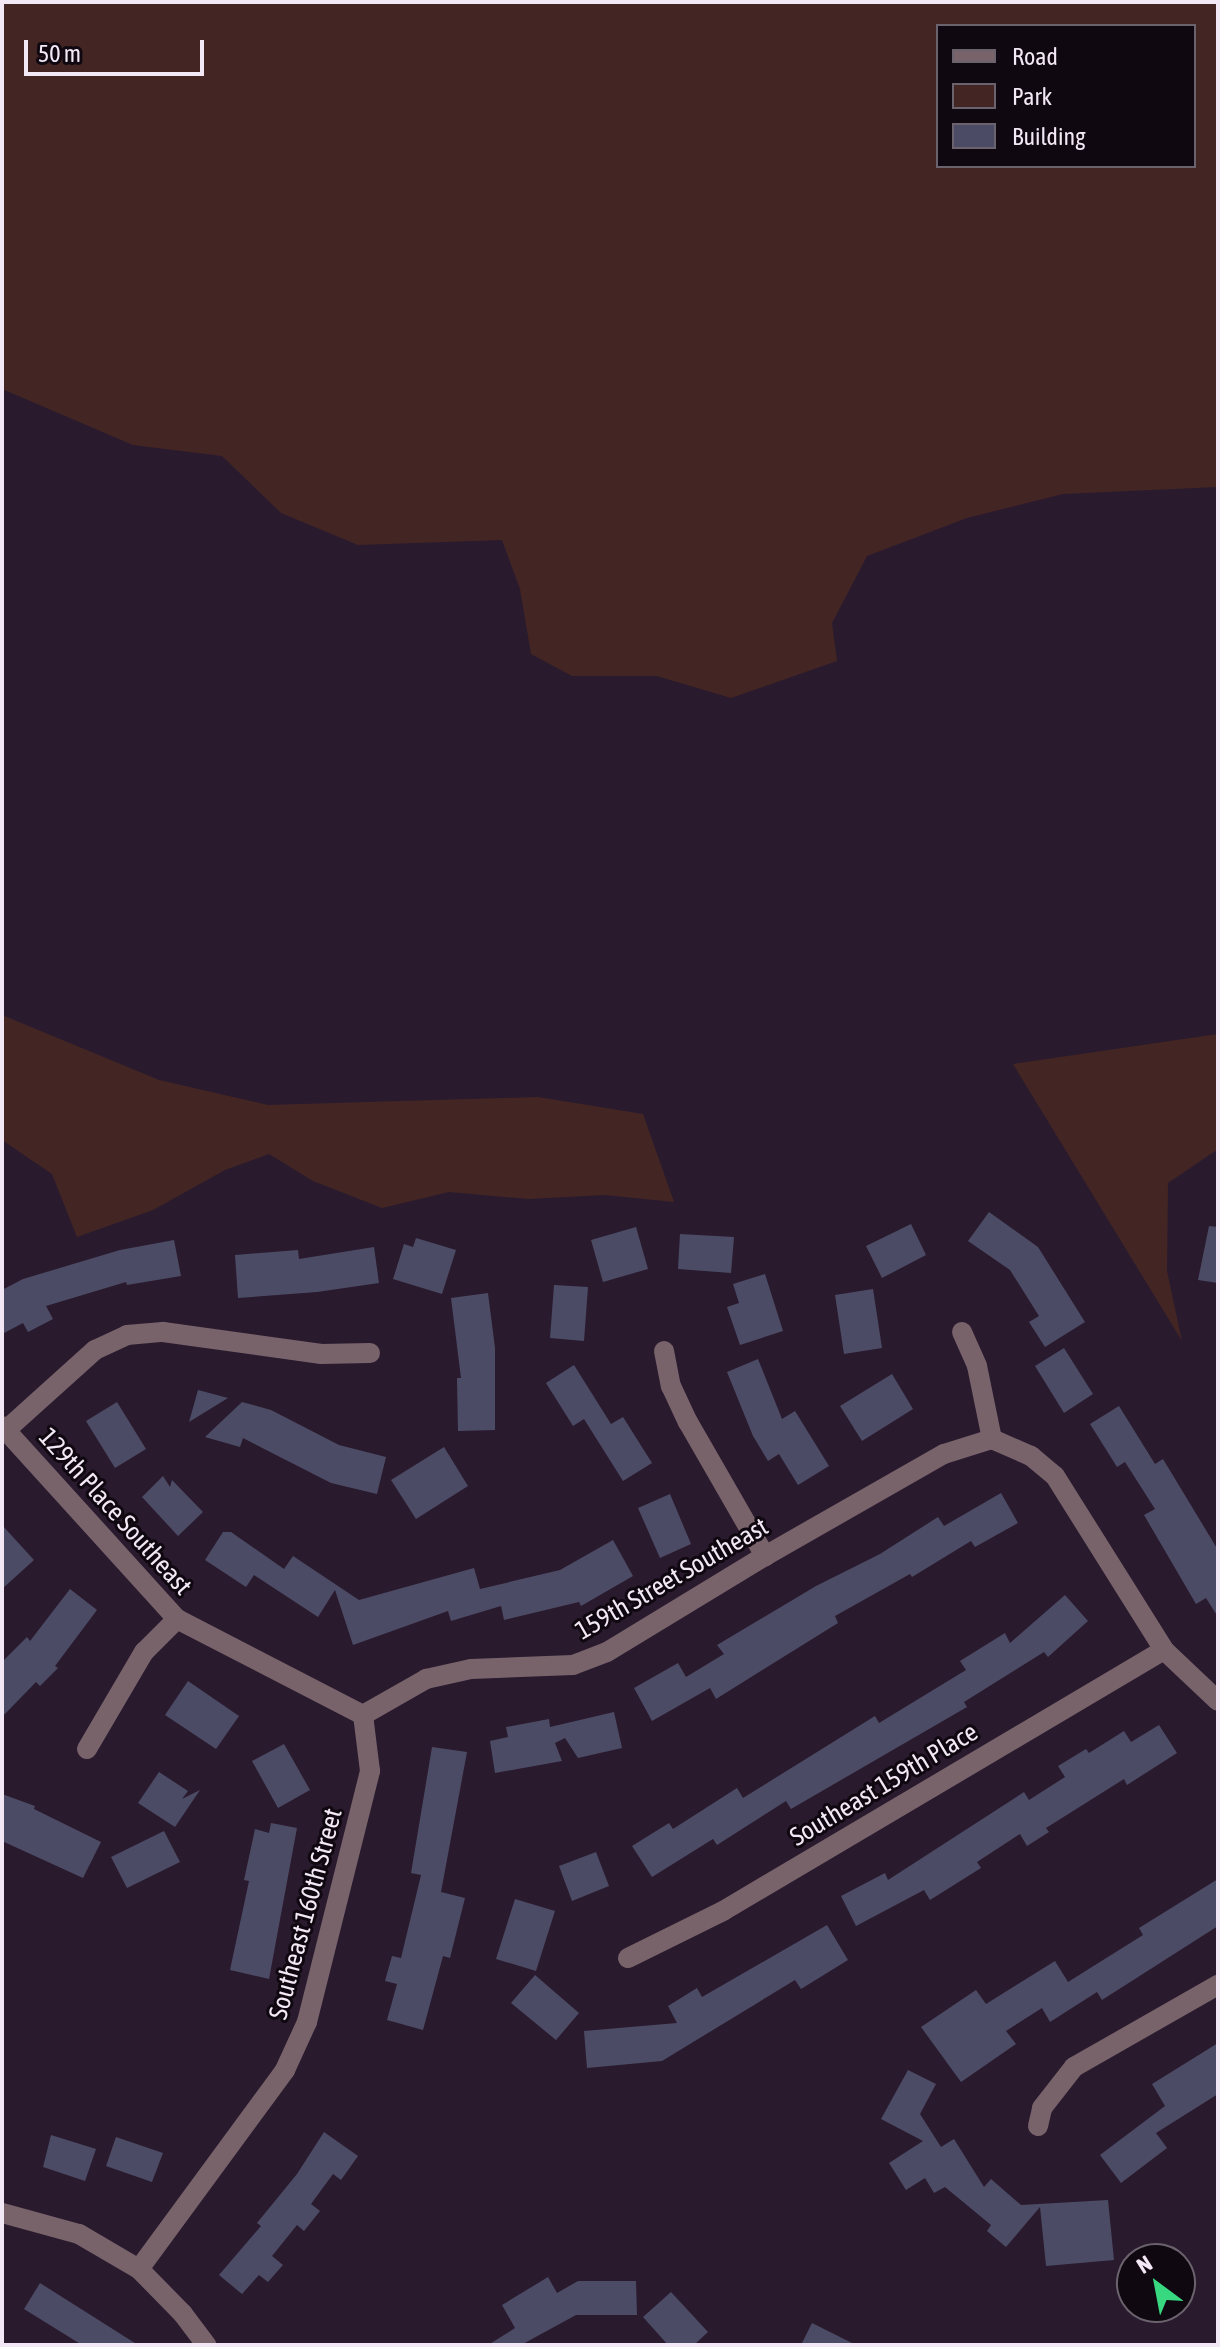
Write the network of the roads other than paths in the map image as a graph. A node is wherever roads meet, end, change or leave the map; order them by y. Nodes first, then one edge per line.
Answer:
1 (962, 1332) dead end
2 (664, 1351) dead end
3 (370, 1353) dead end
4 (4, 1428) edge
5 (992, 1439) junction
6 (765, 1556) junction
7 (177, 1619) junction
8 (1164, 1650) junction
9 (1218, 1701) edge
10 (363, 1715) junction
11 (87, 1749) dead end
12 (628, 1958) dead end
13 (1218, 1985) edge
14 (1038, 2126) dead end
15 (2, 2213) edge
16 (139, 2269) junction
17 (206, 2345) edge

1 - 5 street
2 - 6 street
3 - 4 street
4 - 7 street, 129th Place Southeast
5 - 6 street, 159th Street Southeast
5 - 8 street
6 - 10 street, 159th Street Southeast
7 - 10 street, 129th Place Southeast
7 - 11 street
8 - 9 street
8 - 12 street, Southeast 159th Place
10 - 16 street, Southeast 160th Street
13 - 14 street
15 - 16 street
16 - 17 street

